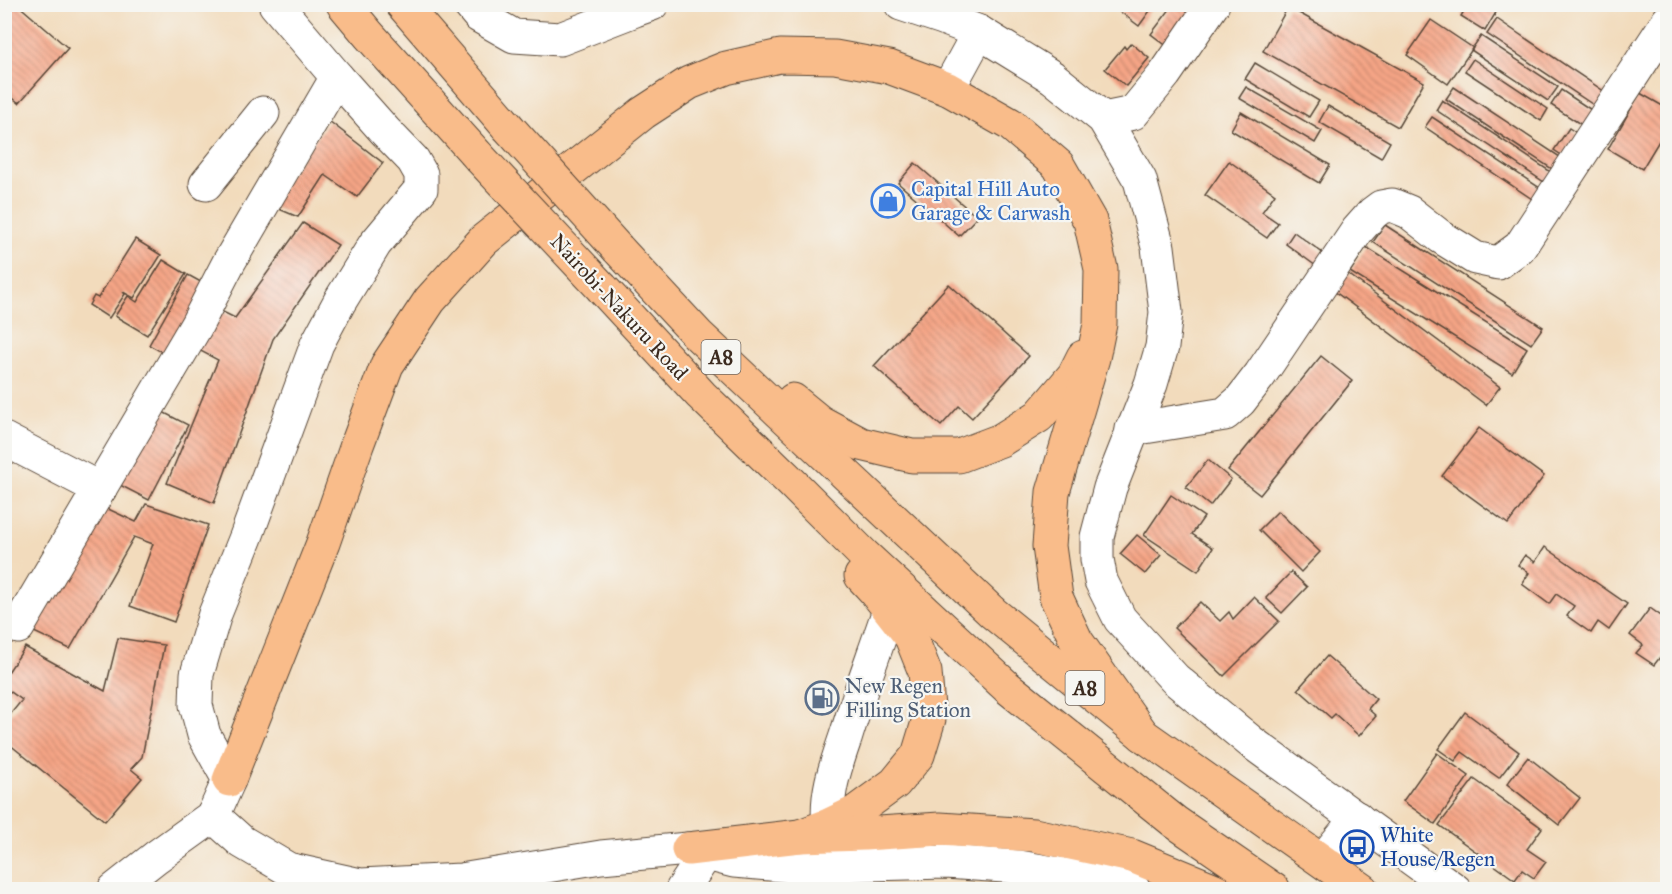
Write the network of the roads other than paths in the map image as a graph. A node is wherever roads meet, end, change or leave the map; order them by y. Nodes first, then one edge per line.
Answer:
1 (275, 4) edge
2 (343, 4) edge
3 (402, 4) edge
4 (469, 4) edge
5 (652, 4) edge
6 (901, 4) edge
7 (1213, 4) edge
8 (1668, 21) edge
9 (979, 32) junction
10 (337, 77) junction
11 (948, 89) junction
12 (263, 112) dead end
13 (1104, 118) junction
14 (238, 143) junction
15 (284, 169) junction
16 (206, 184) dead end
17 (1100, 324) junction
18 (698, 336) junction
19 (701, 395) junction
20 (1132, 429) junction
21 (4, 439) edge
22 (100, 489) junction
23 (890, 610) junction
24 (18, 627) dead end
25 (1143, 735) junction
26 (229, 780) junction
27 (213, 816) junction
28 (1357, 818) junction
29 (697, 851) junction
30 (801, 854) edge
31 (1323, 860) junction
32 (1098, 885) edge
33 (114, 890) edge
34 (682, 890) edge
35 (1134, 890) edge
36 (1215, 890) edge
37 (1274, 890) edge
38 (1363, 890) edge
39 (1455, 890) edge

1 - 10 street
2 - 19 highway, Nairobi-Nakuru Road / A8, bridge
3 - 18 highway, Nairobi-Nakuru Road / A8, bridge
4 - 5 street
6 - 9 street
7 - 13 street
8 - 20 street
9 - 11 street
9 - 13 street
10 - 15 street
10 - 26 street
11 - 17 highway
11 - 26 highway
12 - 14 street
13 - 20 street
14 - 15 street
14 - 16 street
15 - 22 street
17 - 18 highway
17 - 25 highway
18 - 25 highway, Nairobi-Nakuru Road / A8
19 - 23 highway
19 - 37 highway, Nairobi-Nakuru Road / A8
20 - 28 street
21 - 22 street
22 - 24 street
23 - 30 street
23 - 30 highway
25 - 31 highway, A8
26 - 27 street
27 - 29 street
27 - 33 street
28 - 31 street
28 - 39 street
29 - 30 highway
29 - 34 street
30 - 32 street
30 - 36 highway
31 - 38 highway, A8
32 - 35 street

